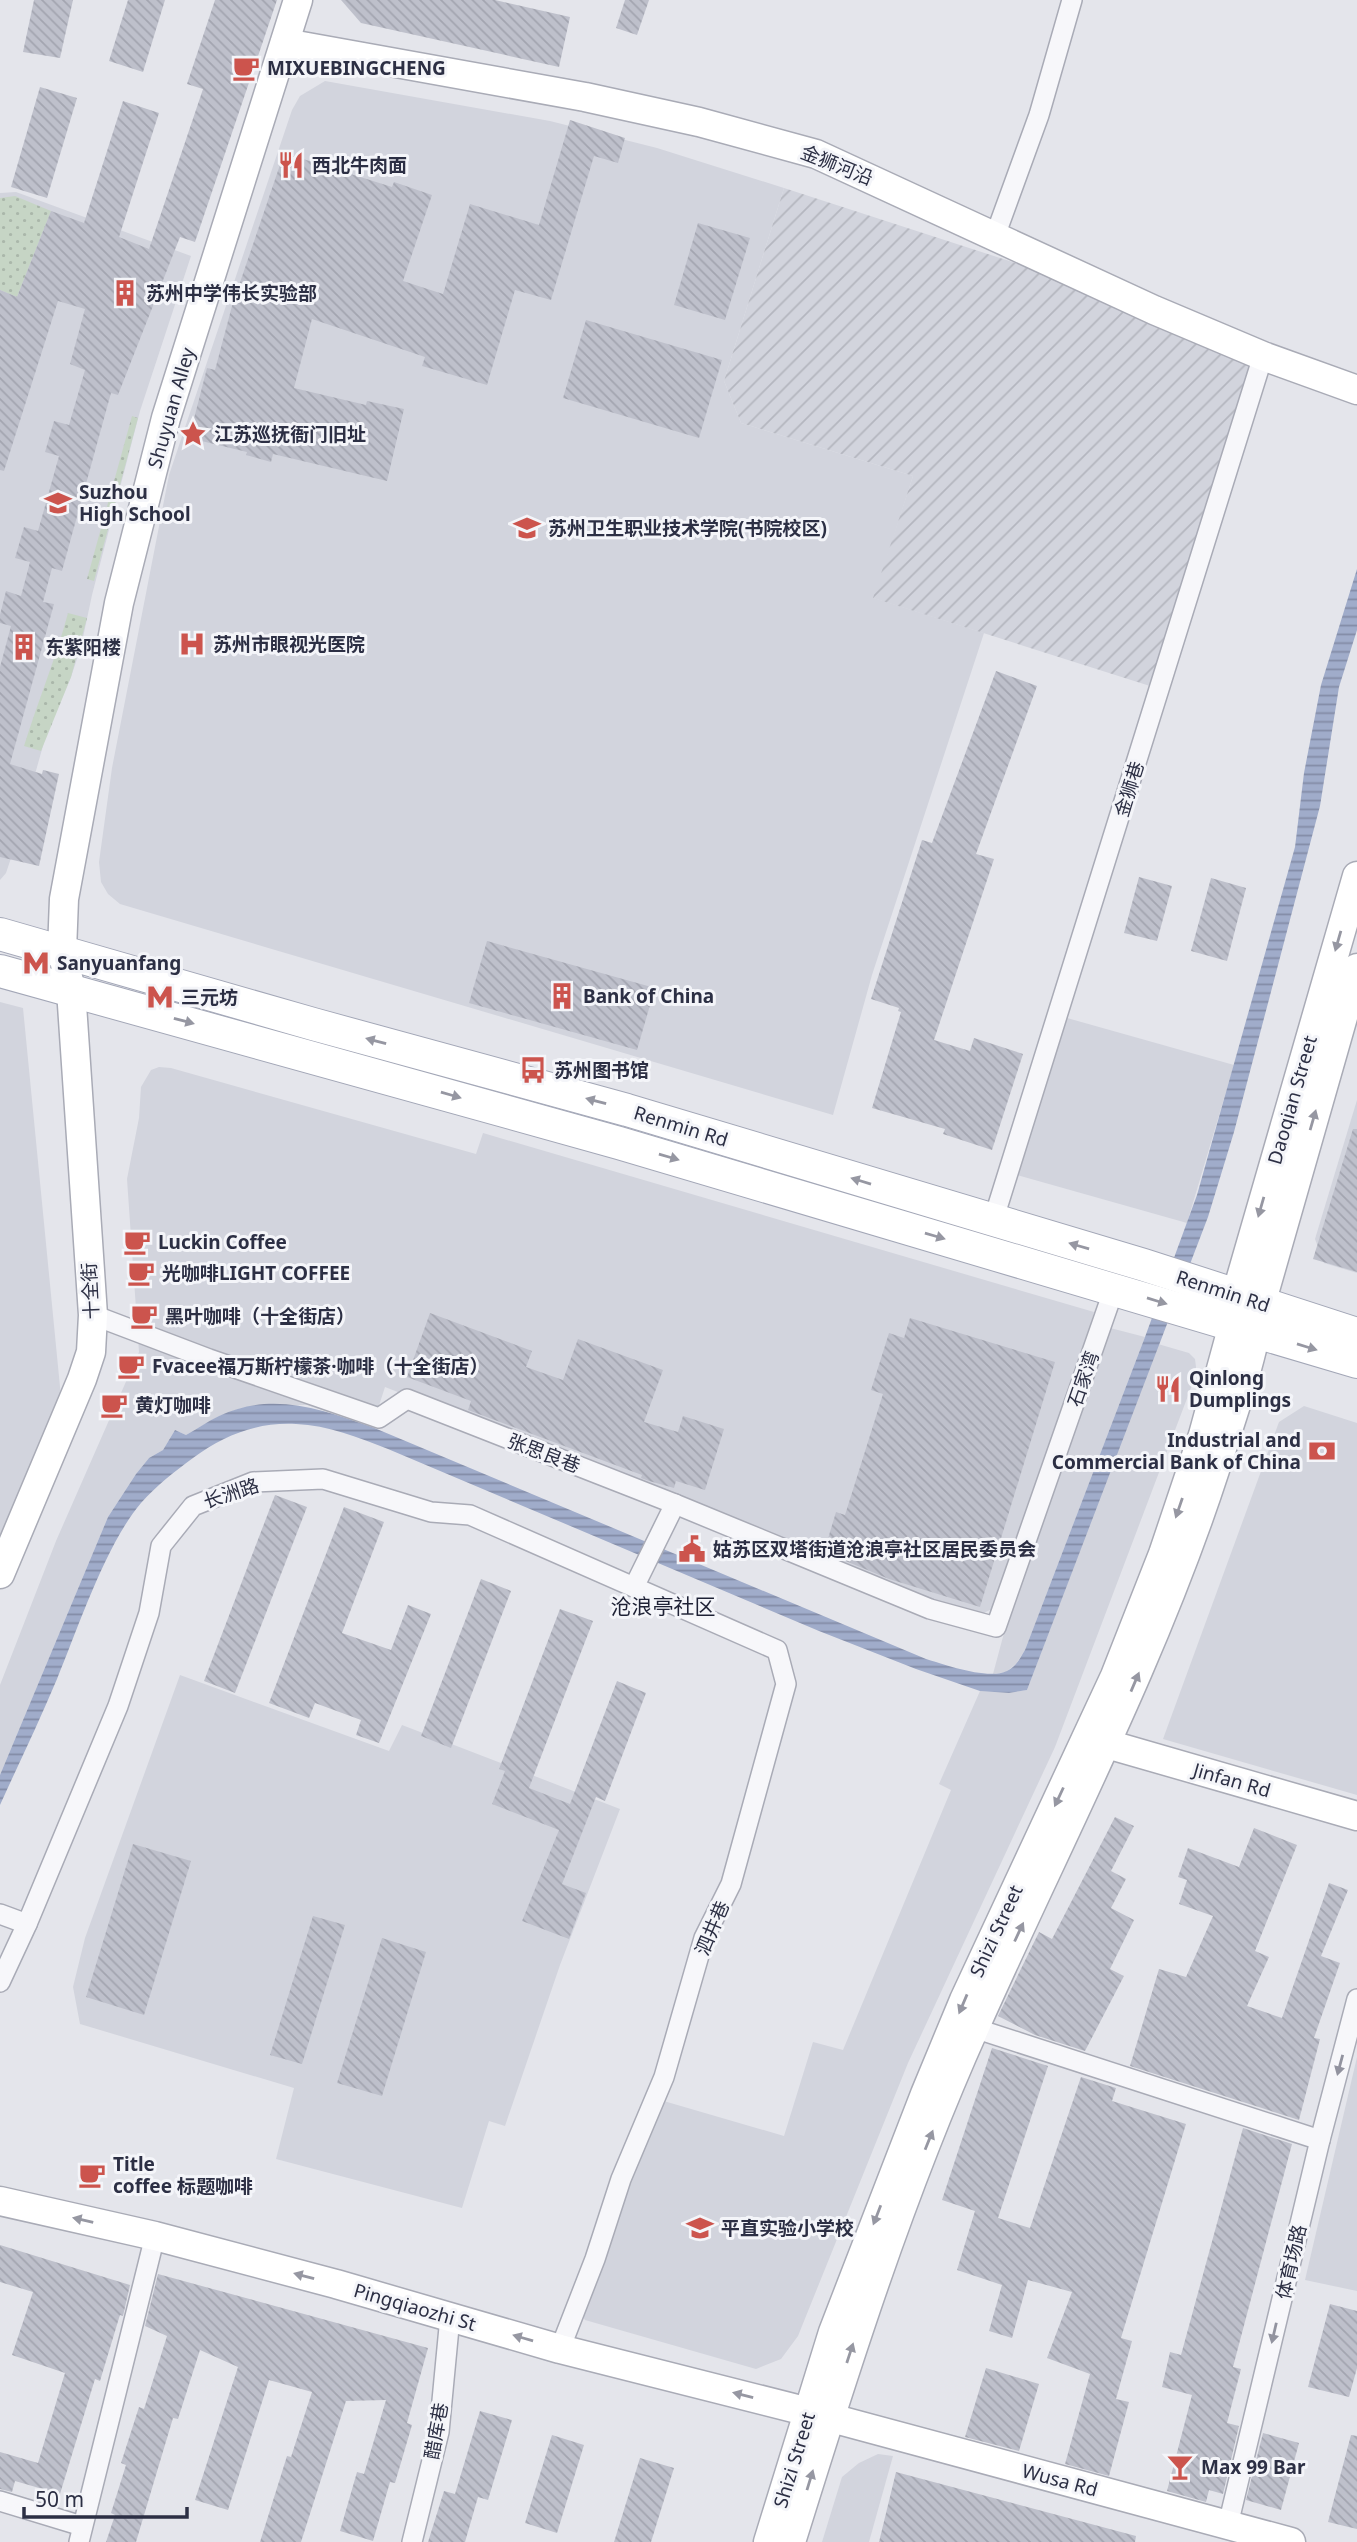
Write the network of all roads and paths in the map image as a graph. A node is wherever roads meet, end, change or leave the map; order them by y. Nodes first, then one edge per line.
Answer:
1 (298, 0) edge
2 (1072, 0) edge
3 (285, 43) junction
4 (995, 236) junction
5 (1263, 356) junction
6 (1357, 390) edge
7 (1357, 876) edge
8 (0, 934) edge
9 (62, 951) junction
10 (1357, 968) edge
11 (0, 971) edge
12 (71, 990) junction
13 (992, 1221) junction
14 (1119, 1290) junction
15 (1198, 1298) junction
16 (1247, 1314) junction
17 (93, 1315) junction
18 (1357, 1334) edge
19 (1357, 1362) edge
20 (675, 1504) junction
21 (0, 1574) edge
22 (634, 1587) junction
23 (996, 1627) joint
24 (1097, 1740) junction
25 (1357, 1816) edge
26 (0, 1914) edge
27 (27, 1924) junction
28 (0, 1982) edge
29 (1357, 1999) edge
30 (974, 2028) junction
31 (1320, 2140) junction
32 (0, 2201) edge
33 (155, 2236) junction
34 (450, 2317) junction
35 (560, 2349) junction
36 (819, 2415) junction
37 (0, 2501) edge
38 (1228, 2525) junction
39 (80, 2534) edge
40 (412, 2542) edge
41 (768, 2542) edge
42 (791, 2542) edge
43 (1292, 2542) edge

1 - 3 main road, Shuyuan Alley
2 - 4 street
3 - 4 main road, 金狮河沿
3 - 9 main road, Shuyuan Alley
4 - 5 main road, 金狮河沿
5 - 6 main road, 金狮河沿
5 - 13 street, 金狮巷
7 -> 16 main road, Daoqian Street
8 - 9 main road, Renmin Rd
9 - 12 main road, Shuyuan Alley
13 -> 9 main road, Renmin Rd
16 -> 10 main road, Daoqian Street
11 - 12 main road, Renmin Rd
12 -> 14 main road, Renmin Rd
12 - 17 main road, 十全街
15 -> 13 main road, Renmin Rd
14 -> 15 main road, Renmin Rd
14 - 23 street, 石家湾
15 - 16 main road, Renmin Rd
16 - 18 main road, Renmin Rd
16 -> 19 main road, Renmin Rd
16 - 24 main road, Shizi Street
17 - 20 street, 张思良巷
17 - 21 main road, 十全街
20 - 22 street
20 - 23 street, 张思良巷
22 - 27 street, 长洲路
22 - 35 street, 泗井巷
24 - 25 main road, Jinfan Rd
30 -> 24 main road, Shizi Street
24 -> 36 main road, Shizi Street
26 - 27 street
27 - 28 street, 长洲路
29 -> 31 street, 体育场路
30 - 31 street
36 -> 30 main road, Shizi Street
31 -> 38 street, 体育场路
33 -> 32 main road, Pingqiaozhi St
34 -> 33 main road, Pingqiaozhi St
33 - 39 street
35 -> 34 main road, Pingqiaozhi St
34 - 40 street, 醋库巷
36 -> 35 main road, Pingqiaozhi St
36 - 38 main road, Wusa Rd
36 - 41 main road, Shizi Street
42 -> 36 main road, Shizi Street
37 - 39 street
38 - 43 main road, Wusa Rd

